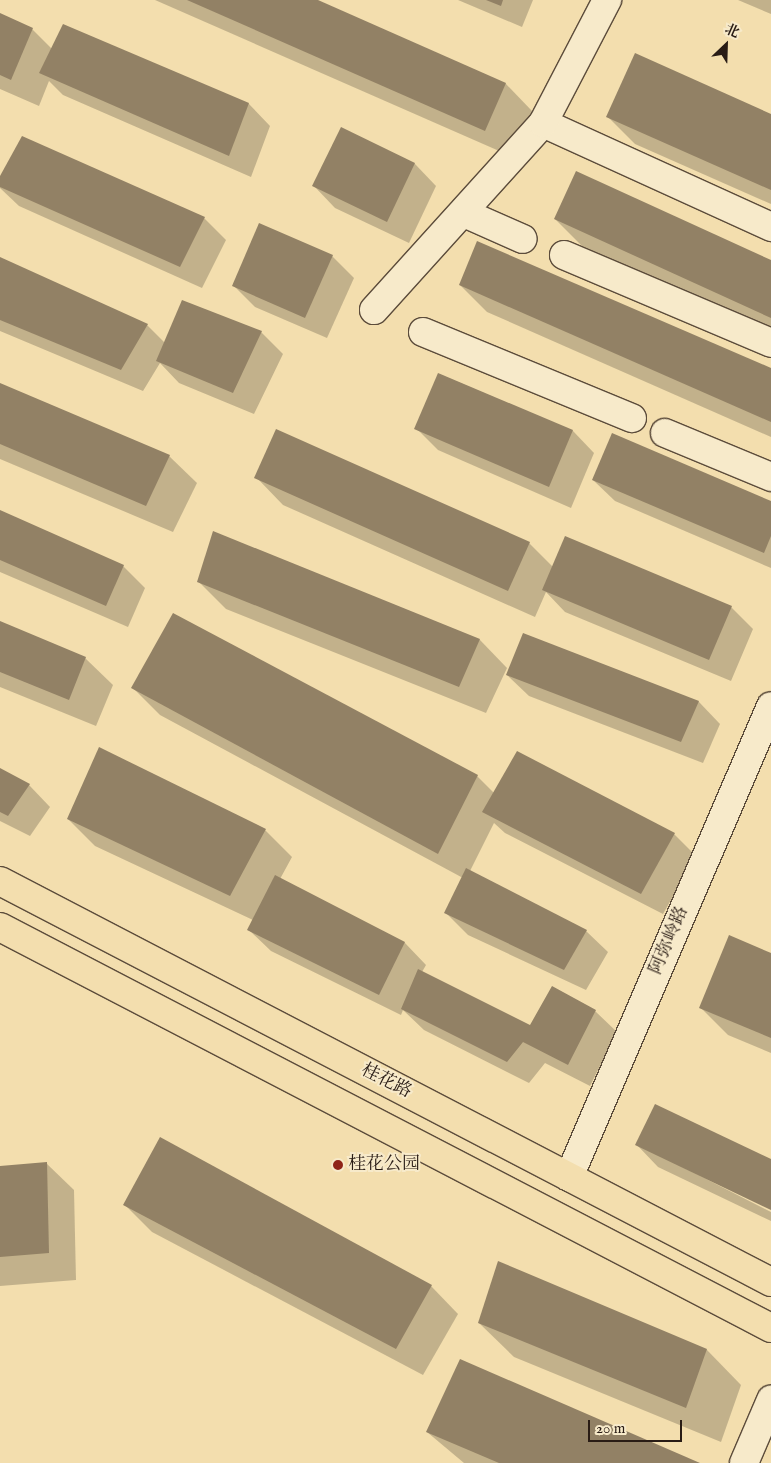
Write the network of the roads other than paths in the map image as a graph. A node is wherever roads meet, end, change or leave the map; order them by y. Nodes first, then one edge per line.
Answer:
1 (607, 0) edge
2 (542, 123) junction
3 (464, 213) junction
4 (771, 227) edge
5 (523, 239) dead end
6 (564, 255) dead end
7 (374, 310) dead end
8 (423, 332) dead end
9 (771, 343) edge
10 (632, 418) dead end
11 (665, 433) dead end
12 (771, 477) edge
13 (771, 706) edge
14 (0, 881) edge
15 (0, 927) edge
16 (569, 1177) junction
17 (771, 1282) edge
18 (771, 1328) edge
19 (771, 1400) edge
20 (744, 1463) edge

1 - 2 street
2 - 3 street
2 - 4 street
3 - 5 street
3 - 7 street
6 - 9 street
8 - 10 street
11 - 12 street
13 - 16 street, 阿弥岭路
14 - 16 main road, 桂花路
15 - 18 main road
16 - 17 main road, 桂花路
19 - 20 street

